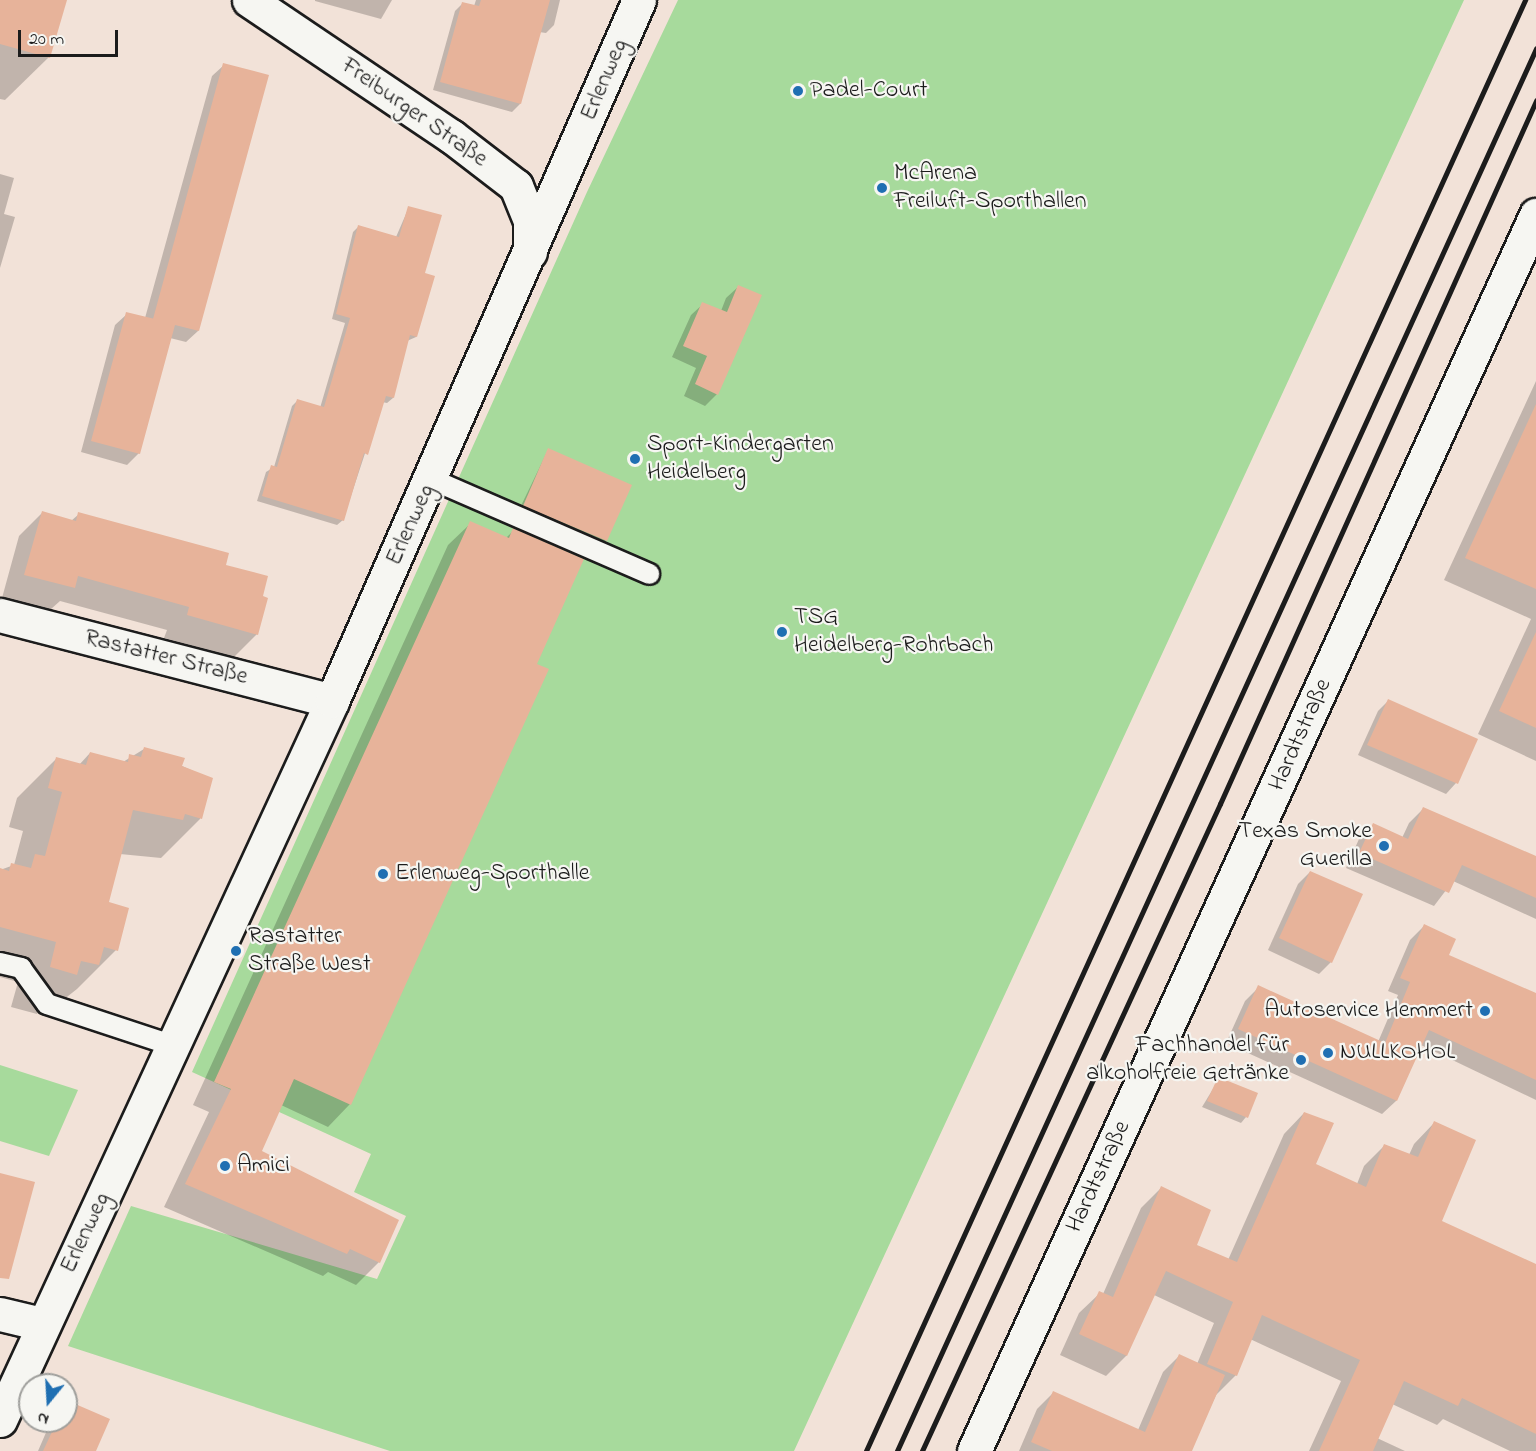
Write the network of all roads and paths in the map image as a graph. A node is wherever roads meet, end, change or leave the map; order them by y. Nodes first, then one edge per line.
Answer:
1 (249, 0) edge
2 (639, 0) edge
3 (1536, 215) edge
4 (530, 257) junction
5 (431, 479) junction
6 (649, 574) dead end
7 (0, 615) edge
8 (332, 701) junction
9 (0, 963) edge
10 (174, 1046) junction
11 (0, 1314) edge
12 (42, 1324) junction
13 (0, 1420) edge
14 (974, 1451) edge

1 - 4 street, Freiburger Straße
2 - 4 street, Erlenweg
3 - 14 street, Hardtstraße
4 - 5 street, Erlenweg
5 - 6 lane
5 - 8 street, Erlenweg
7 - 8 street, Rastatter Straße
8 - 10 street, Erlenweg
9 - 10 lane
10 - 12 street, Erlenweg
11 - 12 street
12 - 13 street, Erlenweg

